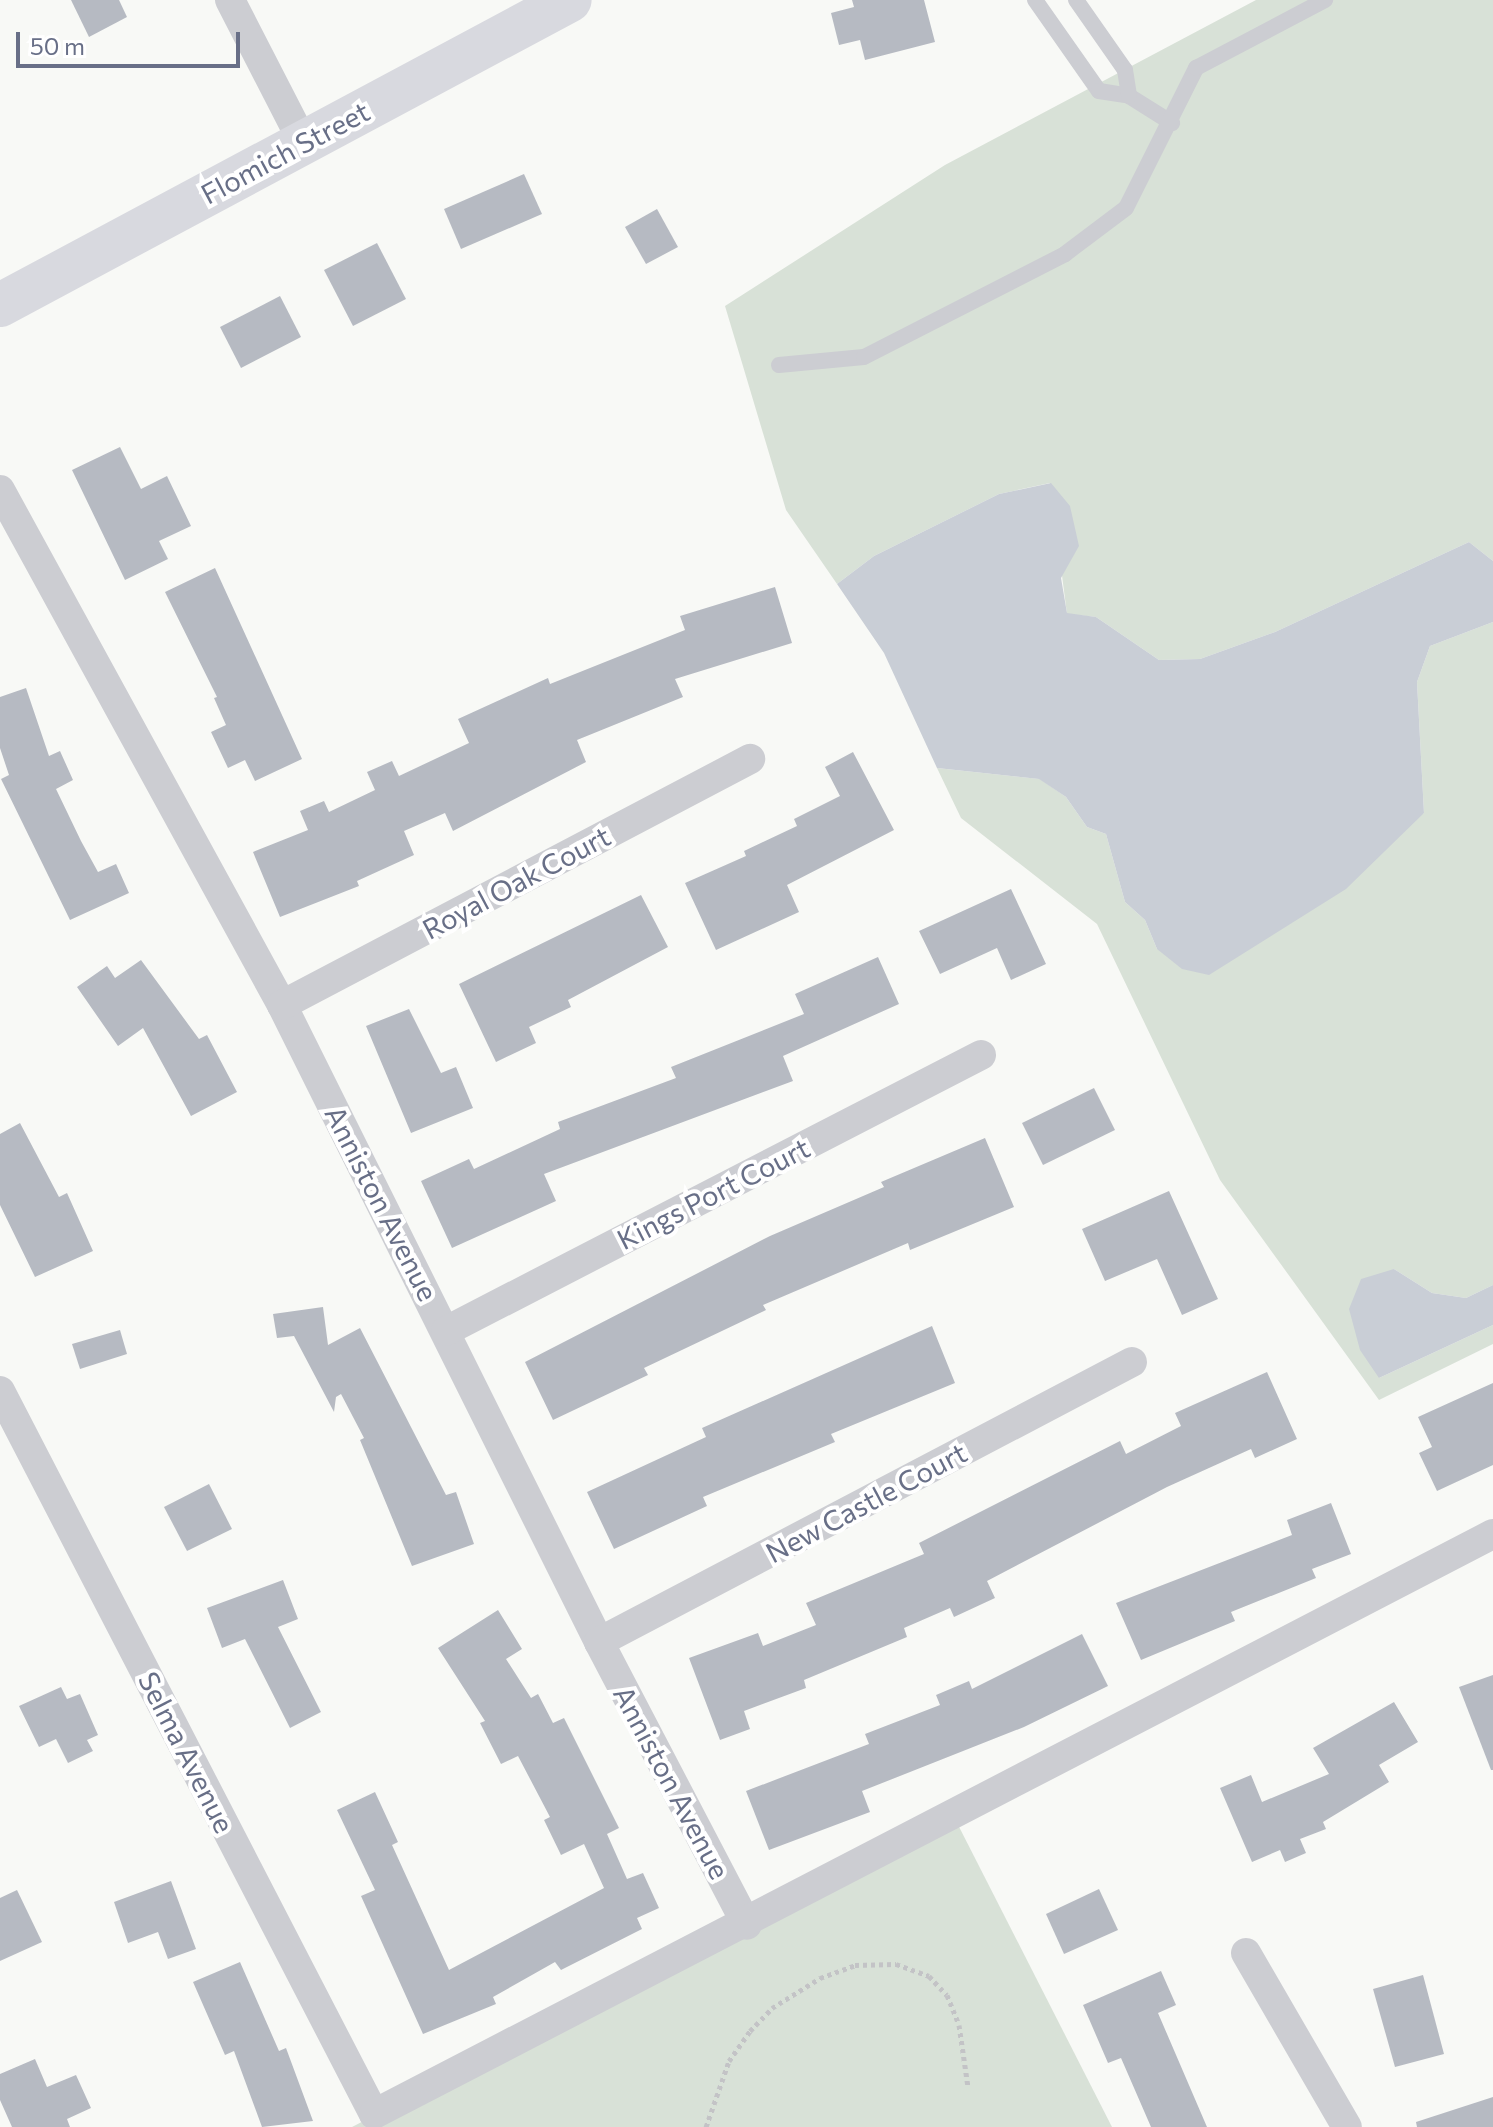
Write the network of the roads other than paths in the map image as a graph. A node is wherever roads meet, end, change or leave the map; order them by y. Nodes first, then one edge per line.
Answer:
1 (230, 0) edge
2 (570, 0) edge
3 (1035, 0) edge
4 (1076, 0) edge
5 (1325, 0) edge
6 (1129, 96) junction
7 (1172, 123) junction
8 (303, 142) junction
9 (0, 305) edge
10 (779, 365) dead end
11 (0, 490) edge
12 (750, 759) dead end
13 (282, 1005) junction
14 (981, 1055) dead end
15 (446, 1331) junction
16 (1132, 1362) dead end
17 (0, 1391) edge
18 (1493, 1534) edge
19 (599, 1642) junction
20 (747, 1925) junction
21 (1246, 1953) dead end
22 (1347, 2127) edge

1 - 8 street
2 - 8 street, Flomich Street
3 - 6 lane
4 - 6 lane
5 - 7 lane
6 - 7 lane
7 - 10 lane
8 - 9 street, Flomich Street
11 - 13 street, Anniston Avenue
12 - 13 street, Royal Oak Court
13 - 15 street, Anniston Avenue
14 - 15 street, Kings Port Court
15 - 19 street, Anniston Avenue
16 - 19 street, New Castle Court
17 - 20 street, Selma Avenue
18 - 20 street
19 - 20 street, Anniston Avenue
21 - 22 street

